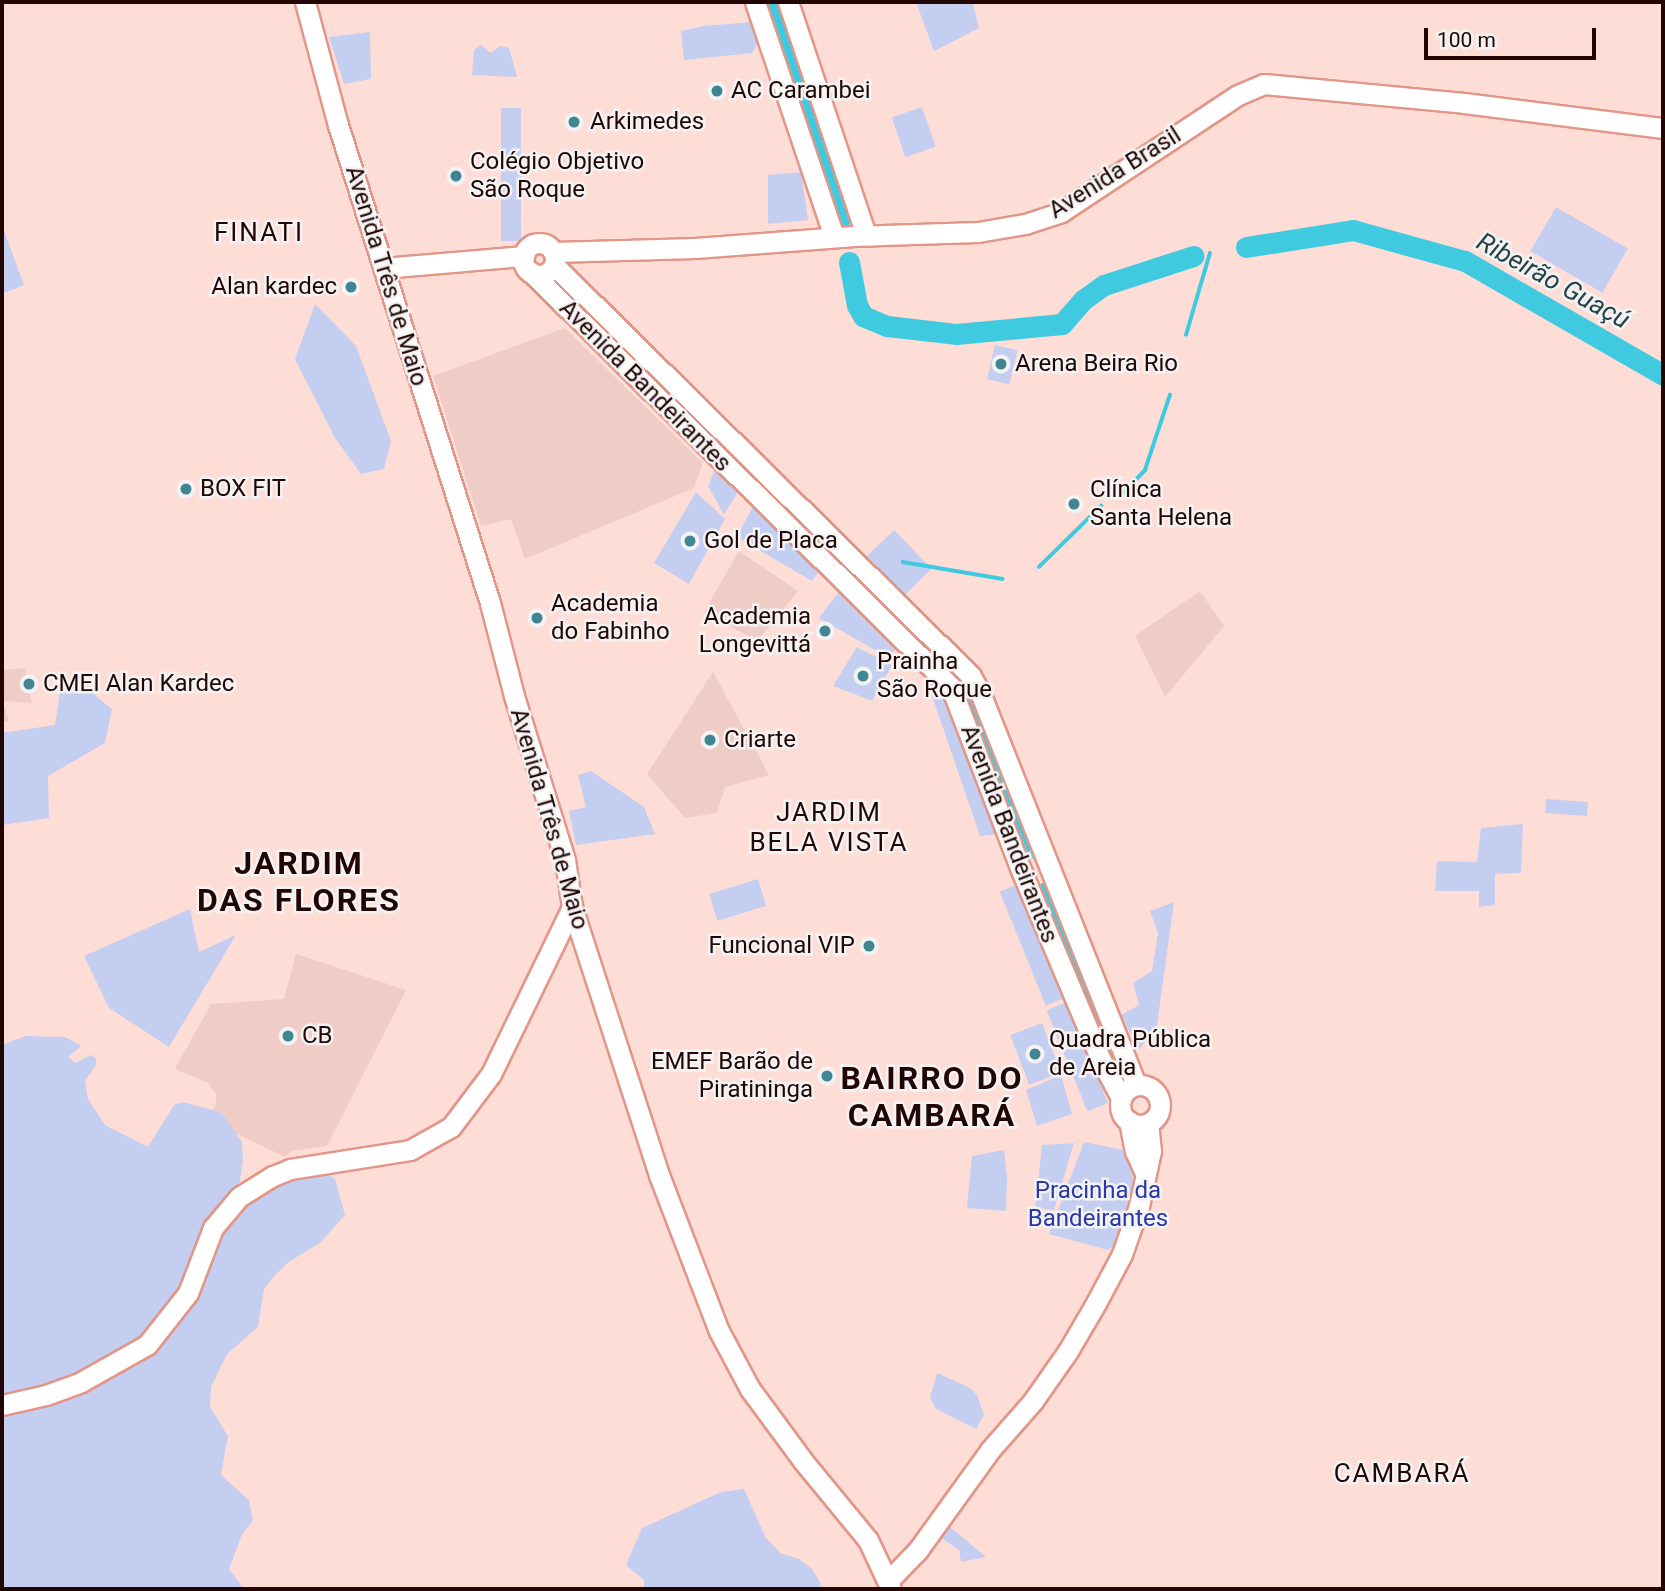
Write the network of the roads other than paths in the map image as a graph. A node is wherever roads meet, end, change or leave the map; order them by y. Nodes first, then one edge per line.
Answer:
1 (305, 2) edge
2 (755, 2) edge
3 (788, 2) edge
4 (1663, 128) edge
5 (866, 235) junction
6 (834, 237) junction
7 (554, 258) junction
8 (527, 264) junction
9 (383, 268) junction
10 (622, 332) junction
11 (606, 348) junction
12 (572, 906) junction
13 (559, 933) junction
14 (586, 950) junction
15 (1136, 1085) junction
16 (1121, 1098) junction
17 (1139, 1122) junction
18 (2, 1405) edge
19 (890, 1585) edge

1 - 9 street, Avenida Três de Maio
2 - 6 street
3 - 5 street
4 - 5 street, Avenida Brasil
5 - 6 street, Avenida Brasil
6 - 7 street, Avenida Brasil
7 - 8 street
7 - 8 street
7 - 10 street, Avenida Bandeirantes
8 - 9 street
8 - 11 street, Avenida Bandeirantes
9 - 12 street, Avenida Três de Maio
10 - 11 street
10 - 15 street, Avenida Bandeirantes
11 - 16 street, Avenida Bandeirantes
12 - 13 street
12 - 14 street, Avenida Três de Maio
13 - 14 street
13 - 18 street
14 - 19 street, Avenida Três de Maio
15 - 16 street
15 - 17 street
16 - 17 street
17 - 19 street

